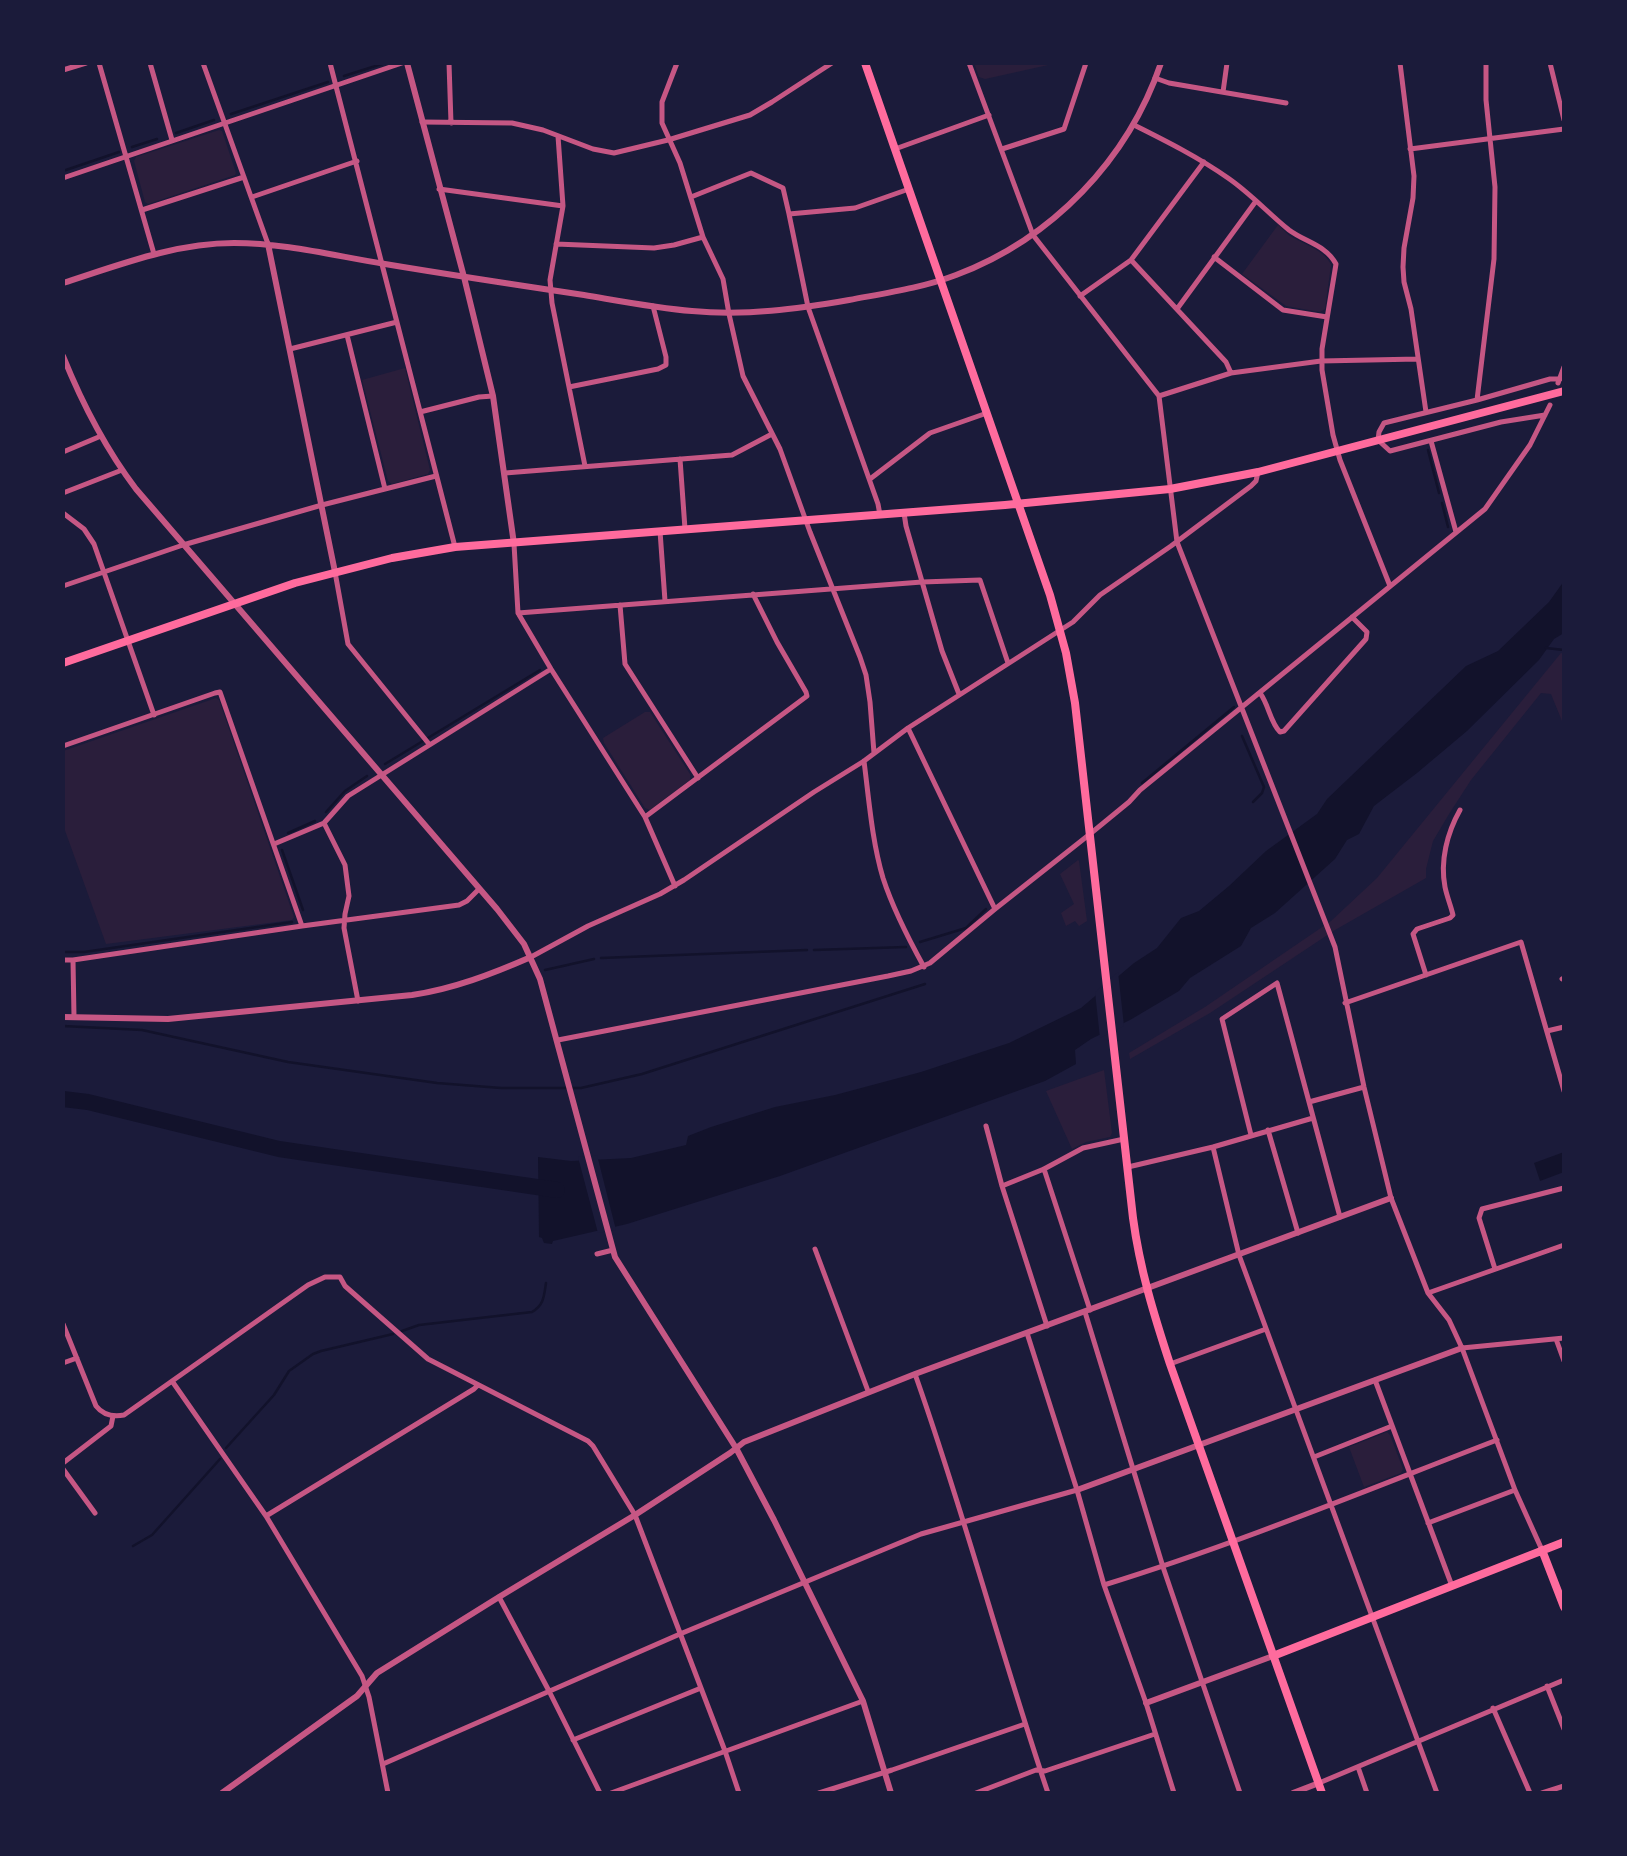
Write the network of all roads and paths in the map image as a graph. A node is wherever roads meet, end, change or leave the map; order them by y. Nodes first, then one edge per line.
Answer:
1 (86, 63) edge
2 (99, 63) edge
3 (150, 63) edge
4 (203, 63) edge
5 (330, 63) edge
6 (402, 63) edge
7 (407, 63) edge
8 (449, 63) edge
9 (677, 63) edge
10 (832, 63) edge
11 (865, 63) edge
12 (969, 63) edge
13 (1086, 63) edge
14 (1160, 63) edge
15 (1227, 63) edge
16 (1400, 63) edge
17 (1486, 63) edge
18 (1550, 63) edge
19 (63, 70) edge
20 (1155, 78) junction
21 (336, 85) junction
22 (1223, 92) junction
23 (1286, 103) dead end
24 (989, 116) junction
25 (1564, 120) edge
26 (422, 122) junction
27 (224, 123) junction
28 (451, 123) junction
29 (1134, 125) junction
30 (1564, 129) edge
31 (558, 136) junction
32 (1490, 139) junction
33 (172, 140) junction
34 (668, 140) junction
35 (895, 149) junction
36 (1002, 149) junction
37 (1410, 149) junction
38 (127, 156) junction
39 (357, 161) junction
40 (1203, 162) junction
41 (244, 177) junction
42 (63, 178) edge
43 (439, 189) junction
44 (909, 189) junction
45 (252, 197) junction
46 (691, 197) junction
47 (1256, 201) junction
48 (563, 206) junction
49 (142, 210) junction
50 (789, 214) junction
51 (1033, 235) junction
52 (703, 237) junction
53 (268, 244) junction
54 (556, 244) junction
55 (154, 254) junction
56 (1213, 257) junction
57 (1131, 260) junction
58 (382, 263) junction
59 (464, 277) junction
60 (940, 281) junction
61 (63, 283) edge
62 (550, 290) junction
63 (1080, 296) junction
64 (653, 306) junction
65 (808, 307) junction
66 (1177, 309) junction
67 (729, 314) junction
68 (1327, 317) junction
69 (397, 322) junction
70 (347, 335) junction
71 (290, 349) junction
72 (63, 356) edge
73 (1418, 359) junction
74 (1321, 361) junction
75 (1564, 367) edge
76 (1231, 373) junction
77 (569, 387) junction
78 (1564, 391) edge
79 (493, 396) junction
80 (1159, 396) junction
81 (1477, 400) junction
82 (1550, 405) dead end
83 (420, 412) junction
84 (1426, 412) junction
85 (987, 413) junction
86 (1545, 415) junction
87 (772, 434) junction
88 (101, 436) junction
89 (1378, 440) junction
90 (1431, 441) junction
91 (1337, 450) junction
92 (63, 452) edge
93 (680, 459) junction
94 (585, 467) junction
95 (122, 470) junction
96 (1258, 472) junction
97 (505, 473) junction
98 (436, 476) junction
99 (870, 479) junction
100 (385, 489) junction
101 (1170, 489) junction
102 (63, 493) edge
103 (1019, 504) junction
104 (322, 505) junction
105 (63, 513) edge
106 (904, 513) junction
107 (880, 515) junction
108 (805, 520) junction
109 (685, 528) junction
110 (659, 531) junction
111 (1456, 532) junction
112 (1177, 542) junction
113 (514, 544) junction
114 (183, 545) junction
115 (455, 547) junction
116 (104, 572) junction
117 (335, 572) junction
118 (922, 582) junction
119 (63, 586) edge
120 (1390, 586) junction
121 (832, 589) junction
122 (753, 594) junction
123 (665, 601) junction
124 (233, 604) junction
125 (620, 605) junction
126 (519, 613) junction
127 (1352, 617) junction
128 (1060, 630) junction
129 (128, 640) junction
130 (63, 663) edge
131 (1008, 663) junction
132 (551, 669) junction
133 (1261, 693) junction
134 (959, 694) junction
135 (1241, 708) junction
136 (154, 715) junction
137 (908, 728) junction
138 (429, 744) junction
139 (63, 746) edge
140 (874, 752) junction
141 (863, 761) junction
142 (381, 775) junction
143 (698, 778) junction
144 (1460, 810) dead end
145 (645, 817) junction
146 (324, 822) junction
147 (1090, 834) junction
148 (274, 844) junction
149 (675, 886) junction
150 (479, 889) junction
151 (995, 909) junction
152 (345, 921) junction
153 (302, 926) junction
154 (531, 957) junction
155 (63, 960) edge
156 (73, 960) junction
157 (924, 967) junction
158 (1426, 975) junction
159 (358, 1001) junction
160 (1345, 1003) junction
161 (63, 1017) edge
162 (74, 1017) junction
163 (1564, 1027) edge
164 (1547, 1031) junction
165 (558, 1040) junction
166 (1364, 1087) junction
167 (1564, 1091) edge
168 (1309, 1102) junction
169 (1313, 1118) junction
170 (986, 1126) dead end
171 (1268, 1130) junction
172 (1251, 1135) junction
173 (1124, 1139) junction
174 (1213, 1147) junction
175 (1128, 1167) junction
176 (1044, 1169) junction
177 (1002, 1186) junction
178 (1564, 1188) edge
179 (1391, 1198) junction
180 (1340, 1217) junction
181 (1298, 1233) junction
182 (1564, 1245) edge
183 (612, 1247) junction
184 (815, 1249) dead end
185 (597, 1254) dead end
186 (1239, 1255) junction
187 (1495, 1269) junction
188 (1146, 1290) junction
189 (1428, 1293) junction
190 (1087, 1311) junction
191 (63, 1324) edge
192 (1047, 1326) junction
193 (1266, 1329) junction
194 (1027, 1333) junction
195 (1564, 1338) edge
196 (1556, 1339) junction
197 (1462, 1348) junction
198 (77, 1358) junction
199 (1564, 1362) edge
200 (63, 1363) edge
201 (1170, 1364) junction
202 (915, 1374) junction
203 (1376, 1380) junction
204 (172, 1381) junction
205 (478, 1385) junction
206 (868, 1391) junction
207 (1296, 1409) junction
208 (113, 1416) junction
209 (1392, 1426) junction
210 (1497, 1440) junction
211 (1198, 1444) junction
212 (736, 1448) junction
213 (1314, 1457) junction
214 (63, 1463) edge
215 (1133, 1468) junction
216 (63, 1469) edge
217 (1410, 1474) junction
218 (1077, 1490) junction
219 (1515, 1490) junction
220 (1330, 1504) junction
221 (95, 1513) dead end
222 (635, 1515) junction
223 (266, 1517) junction
224 (964, 1521) junction
225 (1428, 1523) junction
226 (1233, 1541) junction
227 (1564, 1542) edge
228 (1542, 1550) junction
229 (1163, 1567) junction
230 (804, 1582) junction
231 (1104, 1585) junction
232 (1452, 1587) junction
233 (499, 1597) junction
234 (1564, 1606) edge
235 (1372, 1618) junction
236 (680, 1634) junction
237 (1273, 1656) junction
238 (1564, 1679) edge
239 (1203, 1682) junction
240 (366, 1686) junction
241 (1547, 1686) junction
242 (701, 1688) junction
243 (549, 1691) junction
244 (863, 1701) junction
245 (1146, 1703) junction
246 (1493, 1708) junction
247 (1025, 1724) junction
248 (1564, 1728) edge
249 (1155, 1734) junction
250 (573, 1740) junction
251 (1419, 1741) junction
252 (725, 1751) junction
253 (383, 1764) junction
254 (1358, 1767) junction
255 (1040, 1771) junction
256 (885, 1772) junction
257 (1319, 1783) junction
258 (1564, 1786) edge
259 (222, 1793) edge
260 (388, 1793) edge
261 (600, 1793) edge
262 (611, 1793) edge
263 (739, 1793) edge
264 (819, 1793) edge
265 (891, 1793) edge
266 (976, 1793) edge
267 (1048, 1793) edge
268 (1174, 1793) edge
269 (1240, 1793) edge
270 (1293, 1793) edge
271 (1322, 1793) edge
272 (1367, 1793) edge
273 (1437, 1793) edge
274 (1530, 1793) edge
275 (1542, 1793) edge

1 - 19 street
2 - 38 street
3 - 33 street
4 - 27 street
5 - 21 street
6 - 21 street
7 - 26 street
8 - 28 street
9 - 34 street
10 - 34 street
11 - 35 main road
12 - 24 street
13 - 36 street
14 - 20 street
15 - 22 street
16 - 37 street
17 - 32 street
18 - 25 street
20 - 22 street
20 - 29 street
21 - 27 street
21 - 39 street
22 - 23 street
24 - 35 street
24 - 36 street
26 - 28 street
26 - 43 street
27 - 33 street
27 - 41 street
28 - 31 street
29 - 40 street
29 - 51 street
30 - 32 street
31 - 34 street
31 - 48 street
32 - 37 street
32 - 81 street
33 - 38 street
34 - 46 street
35 - 44 main road
36 - 51 street
37 - 73 street
38 - 42 street
38 - 49 street
39 - 45 street
39 - 58 street
40 - 47 street
40 - 57 street
41 - 45 street
41 - 49 street
43 - 48 street
43 - 59 street
44 - 50 street
44 - 60 main road
45 - 53 street
46 - 50 street
46 - 52 street
47 - 56 street
47 - 68 street
48 - 54 street
49 - 55 street
50 - 65 street
51 - 60 street
51 - 63 street
52 - 54 street
52 - 67 street
53 - 55 street
53 - 58 street
53 - 71 street
54 - 62 street
55 - 61 street
56 - 66 street
56 - 68 street
57 - 63 street
57 - 66 street
58 - 59 street
58 - 69 street
59 - 62 street
59 - 79 street
60 - 65 street
60 - 85 main road
62 - 64 street
62 - 77 street
63 - 80 street
64 - 67 street
64 - 77 street
65 - 67 street
65 - 99 street
66 - 76 street
67 - 87 street
68 - 74 street
69 - 70 street
69 - 83 street
70 - 71 street
70 - 100 street
71 - 104 street
72 - 88 street
73 - 74 street
73 - 84 street
74 - 76 street
74 - 91 street
75 - 81 street
76 - 80 street
77 - 94 street
78 - 89 main road
79 - 83 street
79 - 97 street
80 - 101 street
81 - 84 street
82 - 86 street
83 - 98 street
84 - 89 street
85 - 99 street
85 - 103 main road
86 - 90 street
86 - 111 street
87 - 93 street
87 - 108 street
88 - 92 street
88 - 95 street
89 - 90 street
89 - 91 main road
90 - 111 street
91 - 96 main road
91 - 120 street
93 - 94 street
93 - 109 street
94 - 97 street
95 - 102 street
95 - 114 street
96 - 101 main road
96 - 112 street
97 - 113 street
98 - 100 street
98 - 115 street
99 - 107 street
100 - 104 street
101 - 103 main road
101 - 112 street
103 - 106 main road
103 - 128 main road
104 - 114 street
104 - 117 street
105 - 116 street
106 - 107 main road
106 - 118 street
107 - 108 main road
108 - 109 main road
108 - 121 street
109 - 110 main road
110 - 113 main road
110 - 123 street
111 - 120 street
112 - 128 street
112 - 135 street
113 - 115 main road
113 - 126 street
114 - 116 street
114 - 124 street
115 - 117 main road
116 - 119 street
116 - 129 street
117 - 124 main road
117 - 138 street
118 - 121 street
118 - 131 street
118 - 134 street
120 - 127 street
121 - 122 street
121 - 140 street
122 - 123 street
122 - 143 street
123 - 125 street
124 - 129 main road
124 - 142 street
125 - 126 street
125 - 143 street
126 - 132 street
127 - 133 street
127 - 133 street
128 - 131 street
128 - 147 main road
129 - 130 main road
129 - 136 street
131 - 134 street
132 - 138 street
132 - 145 street
133 - 135 street
134 - 137 street
135 - 147 street
135 - 160 street
136 - 139 street
136 - 148 street
137 - 140 street
137 - 151 street
138 - 142 street
140 - 141 street
141 - 149 street
141 - 157 street
142 - 146 street
142 - 150 street
143 - 145 street
144 - 158 street
145 - 149 street
146 - 148 street
146 - 152 street
147 - 151 street
147 - 173 main road
148 - 153 street
149 - 154 street
150 - 152 street
150 - 154 street
151 - 157 street
152 - 153 street
152 - 159 street
153 - 156 street
154 - 159 street
154 - 165 street
155 - 156 street
156 - 162 street
157 - 165 street
158 - 160 street
158 - 164 street
159 - 162 street
160 - 166 street
161 - 162 street
163 - 164 street
164 - 167 street
165 - 183 street
166 - 168 street
166 - 179 street
168 - 169 street
168 - 172 street
169 - 171 street
169 - 180 street
170 - 177 street
171 - 172 street
171 - 181 street
172 - 174 street
173 - 175 main road
173 - 176 street
174 - 175 street
174 - 186 street
175 - 188 main road
176 - 177 street
176 - 190 street
177 - 192 street
178 - 187 street
179 - 180 street
179 - 189 street
180 - 181 street
181 - 186 street
182 - 187 street
183 - 185 street
183 - 212 street
184 - 206 street
186 - 188 street
186 - 193 street
187 - 189 street
188 - 190 street
188 - 201 main road
189 - 197 street
190 - 192 street
190 - 215 street
191 - 198 street
192 - 194 street
193 - 201 street
193 - 207 street
194 - 202 street
194 - 218 street
195 - 196 street
196 - 197 street
196 - 199 street
197 - 203 street
197 - 210 street
198 - 200 street
198 - 208 street
201 - 211 main road
202 - 206 street
202 - 224 street
203 - 207 street
203 - 209 street
204 - 205 street
204 - 208 street
204 - 223 street
205 - 222 street
205 - 223 street
206 - 212 street
207 - 211 street
207 - 213 street
208 - 214 street
209 - 213 street
209 - 217 street
210 - 217 street
210 - 219 street
211 - 215 street
211 - 226 main road
212 - 222 street
212 - 230 street
213 - 220 street
215 - 218 street
215 - 229 street
216 - 221 street
217 - 220 street
217 - 225 street
218 - 224 street
218 - 231 street
219 - 225 street
219 - 228 street
220 - 226 street
220 - 235 street
222 - 233 street
222 - 236 street
223 - 240 street
224 - 230 street
224 - 247 street
225 - 232 street
226 - 229 street
226 - 237 main road
227 - 228 main road
228 - 232 main road
228 - 234 main road
229 - 231 street
229 - 239 street
230 - 236 street
230 - 244 street
231 - 245 street
232 - 235 main road
233 - 240 street
233 - 243 street
235 - 237 main road
235 - 251 street
236 - 242 street
236 - 243 street
237 - 239 street
237 - 257 main road
238 - 241 street
239 - 245 street
239 - 269 street
240 - 253 street
240 - 259 street
241 - 246 street
241 - 248 street
242 - 250 street
242 - 252 street
243 - 250 street
243 - 253 street
244 - 252 street
244 - 256 street
245 - 249 street
246 - 251 street
246 - 274 street
247 - 255 street
247 - 256 street
249 - 255 street
249 - 268 street
250 - 261 street
251 - 254 street
251 - 273 street
252 - 262 street
252 - 263 street
253 - 260 street
254 - 257 street
254 - 272 street
255 - 266 street
255 - 267 street
256 - 264 street
256 - 265 street
257 - 270 street
257 - 271 main road
258 - 275 street

